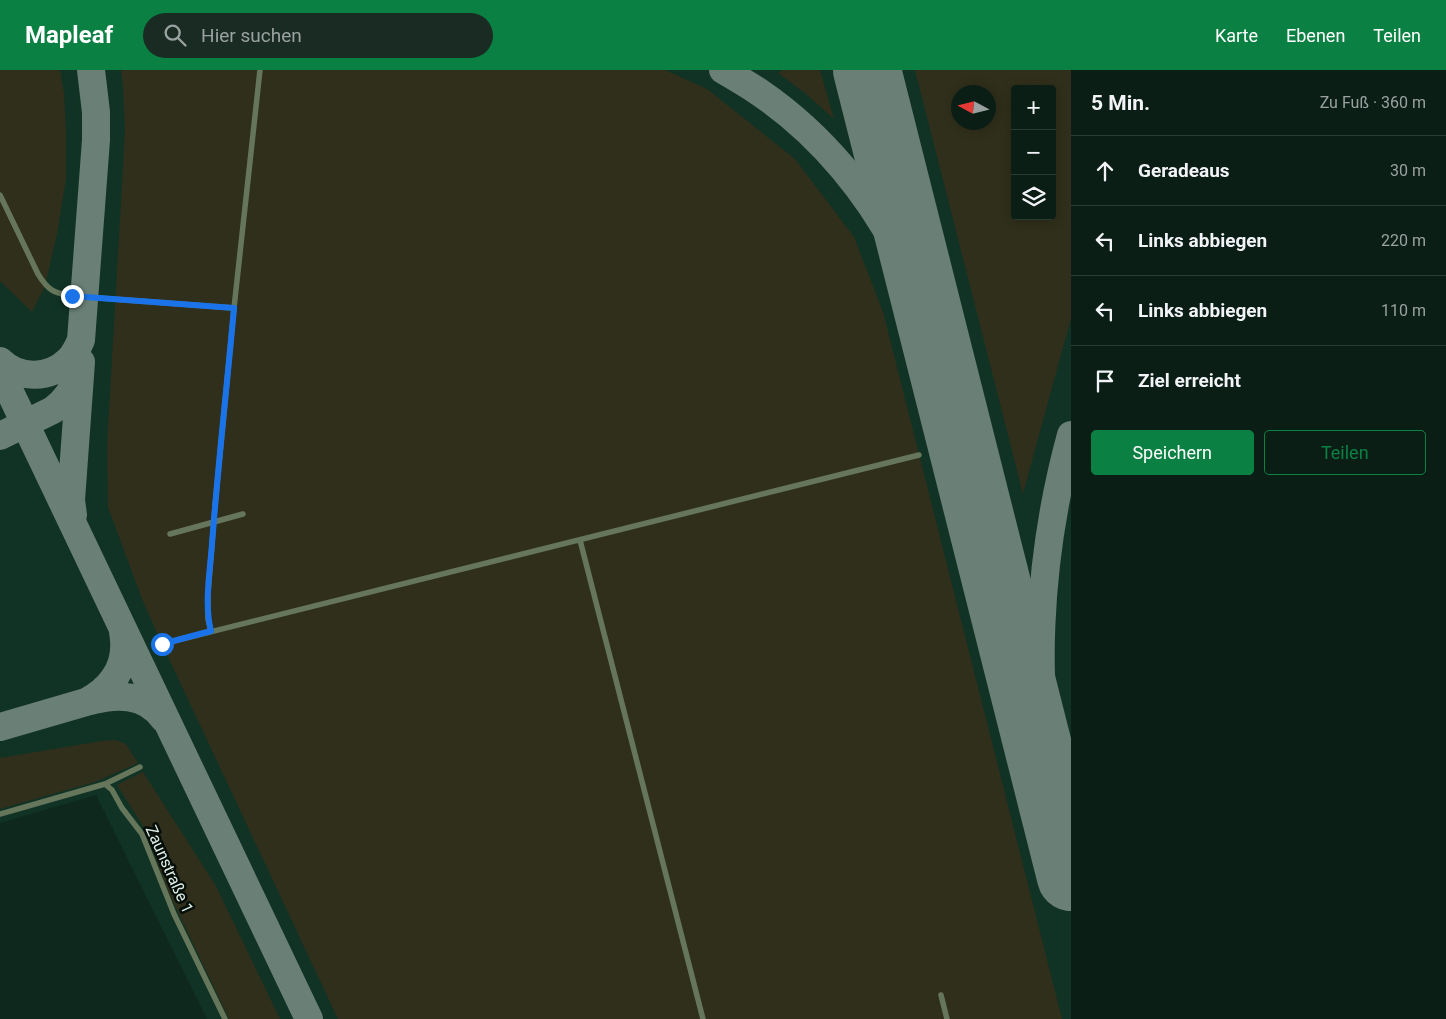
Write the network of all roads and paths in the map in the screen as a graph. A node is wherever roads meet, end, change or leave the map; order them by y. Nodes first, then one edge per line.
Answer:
1 (260, 70) edge
2 (0, 195) edge
3 (234, 308) junction
4 (919, 454) dead end
5 (244, 514) dead end
6 (214, 522) junction
7 (170, 534) dead end
8 (580, 540) junction
9 (211, 631) junction
10 (162, 644) dead end
11 (140, 766) dead end
12 (105, 784) junction
13 (0, 814) edge
14 (940, 995) dead end
15 (225, 1019) edge
16 (702, 1019) edge
17 (947, 1019) edge

1 - 3 lane
2 - 3 lane
3 - 6 lane
4 - 8 lane
5 - 6 lane
6 - 7 lane
6 - 9 lane
8 - 9 lane
8 - 16 lane
9 - 10 lane
11 - 12 lane
12 - 13 lane
12 - 15 lane, Zaunstraße 1
14 - 17 lane

